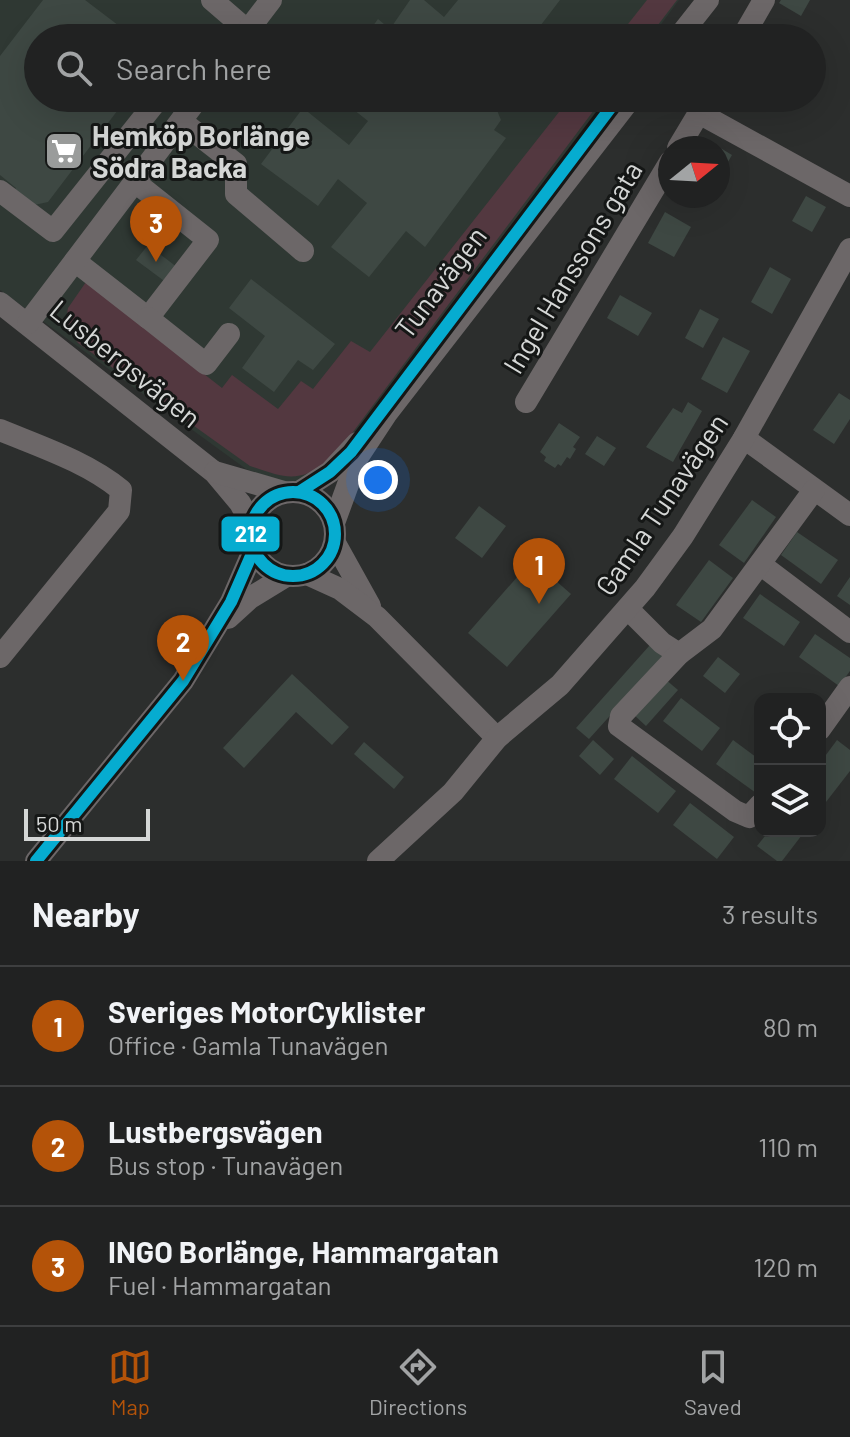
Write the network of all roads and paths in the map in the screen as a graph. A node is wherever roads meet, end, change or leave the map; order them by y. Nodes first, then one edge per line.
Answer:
1 (212, 0) edge
2 (241, 0) edge
3 (271, 0) edge
4 (693, 0) edge
5 (708, 0) edge
6 (764, 0) edge
7 (235, 24) edge
8 (244, 24) edge
9 (253, 24) edge
10 (675, 24) edge
11 (689, 24) edge
12 (750, 24) edge
13 (148, 112) edge
14 (188, 112) edge
15 (607, 112) edge
16 (620, 112) edge
17 (699, 112) edge
18 (713, 112) edge
19 (181, 121) junction
20 (685, 136) edge
21 (135, 182) junction
22 (658, 182) edge
23 (0, 191) edge
24 (850, 196) edge
25 (850, 249) edge
26 (303, 251) dead end
27 (75, 261) junction
28 (0, 303) edge
29 (148, 318) junction
30 (28, 323) junction
31 (229, 334) dead end
32 (526, 402) dead end
33 (0, 430) edge
34 (744, 438) junction
35 (214, 472) junction
36 (814, 490) junction
37 (292, 492) junction
38 (850, 515) edge
39 (252, 525) junction
40 (334, 533) junction
41 (254, 549) junction
42 (760, 564) junction
43 (296, 575) junction
44 (628, 609) junction
45 (377, 617) junction
46 (850, 632) edge
47 (207, 638) junction
48 (679, 654) junction
49 (0, 657) edge
50 (850, 687) edge
51 (826, 721) edge
52 (497, 738) junction
53 (754, 812) edge
54 (36, 861) edge
55 (378, 861) edge

1 - 7 street
2 - 8 street
3 - 9 street
4 - 10 street
5 - 11 street
6 - 12 street
13 - 23 street
14 - 19 street
15 - 37 street, Tunavägen
16 - 40 street, Tunavägen
17 - 20 street, Ingel Hanssons gata
18 - 24 street
19 - 21 street
19 - 26 street
21 - 27 street
21 - 29 street
22 - 32 street, Ingel Hanssons gata
25 - 34 street, Gamla Tunavägen
27 - 29 street
27 - 30 street
28 - 30 street, Lusbergsvägen
29 - 31 street
30 - 35 street, Lusbergsvägen
33 - 49 street
34 - 36 street
34 - 44 street, Gamla Tunavägen
35 - 37 street, Lusbergsvägen
35 - 39 street, Lusbergsvägen
36 - 38 street
36 - 42 street
37 - 39 street
37 - 40 street
39 - 41 street
40 - 43 street
40 - 45 street
41 - 43 street
41 - 47 street
42 - 46 street
42 - 48 street
43 - 45 street
43 - 47 street
44 - 48 street
44 - 52 street, Gamla Tunavägen
45 - 52 street
47 - 54 street
48 - 53 street
50 - 51 street
52 - 55 street, Gamla Tunavägen

